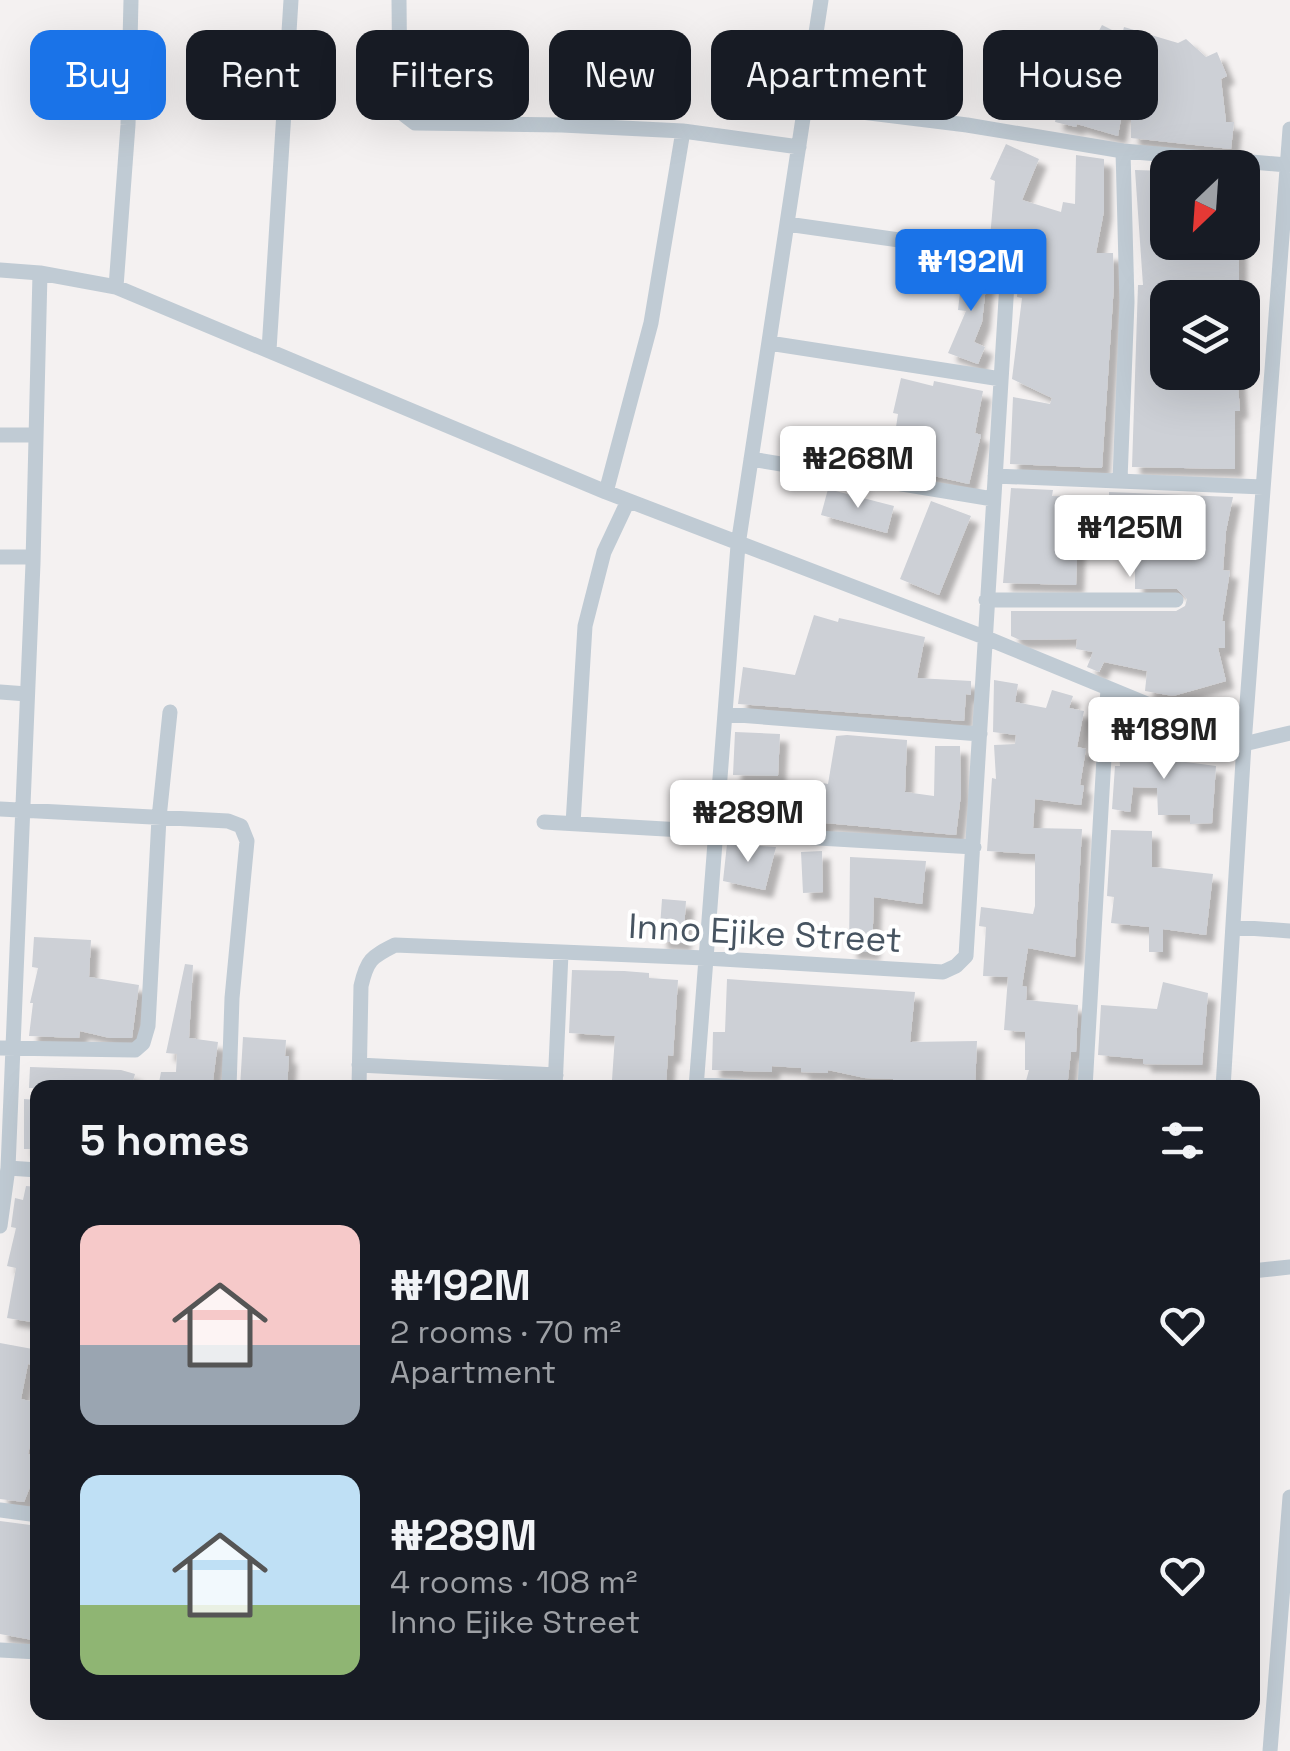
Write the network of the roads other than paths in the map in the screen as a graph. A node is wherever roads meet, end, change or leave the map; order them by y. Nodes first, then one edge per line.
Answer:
1 (131, 0) edge
2 (291, 0) edge
3 (399, 0) edge
4 (821, 0) edge
5 (816, 30) edge
6 (803, 120) edge
7 (926, 120) edge
8 (1290, 129) edge
9 (683, 131) junction
10 (799, 147) junction
11 (1123, 151) junction
12 (1287, 165) junction
13 (787, 224) junction
14 (0, 270) edge
15 (40, 272) junction
16 (116, 287) junction
17 (769, 343) junction
18 (269, 350) junction
19 (1001, 379) junction
20 (35, 434) junction
21 (0, 435) edge
22 (751, 459) junction
23 (995, 476) junction
24 (1120, 480) junction
25 (1263, 487) junction
26 (606, 492) junction
27 (993, 500) junction
28 (628, 501) junction
29 (738, 545) junction
30 (0, 557) edge
31 (33, 558) junction
32 (986, 600) junction
33 (1176, 600) dead end
34 (984, 638) junction
35 (1108, 688) junction
36 (0, 692) edge
37 (27, 694) junction
38 (170, 712) dead end
39 (725, 714) junction
40 (1290, 733) edge
41 (980, 734) junction
42 (1244, 744) junction
43 (0, 808) edge
44 (22, 810) junction
45 (158, 818) junction
46 (544, 822) dead end
47 (573, 824) junction
48 (715, 833) junction
49 (974, 847) junction
50 (1233, 927) junction
51 (1290, 931) edge
52 (8, 932) edge
53 (561, 953) junction
54 (705, 958) junction
55 (6, 1049) edge
56 (360, 1065) junction
57 (229, 1080) edge
58 (359, 1080) edge
59 (544, 1080) edge
60 (556, 1080) edge
61 (696, 1080) edge
62 (1085, 1080) edge
63 (1223, 1080) edge
64 (8, 1168) junction
65 (30, 1169) edge
66 (0, 1226) edge
67 (1290, 1267) edge
68 (1260, 1270) edge
69 (1290, 1498) edge
70 (0, 1510) edge
71 (30, 1513) edge
72 (0, 1650) edge
73 (30, 1652) edge
74 (1270, 1751) edge

1 - 16 street
2 - 18 street
3 - 9 street
4 - 5 street
6 - 10 street
7 - 11 street
8 - 12 street
9 - 10 street
9 - 26 street
10 - 13 street
11 - 12 street
11 - 24 street
12 - 25 street
13 - 17 street
13 - 19 street, Inno Ejike Street
14 - 15 street
15 - 16 street
15 - 20 street
16 - 18 street
17 - 19 street
17 - 22 street
18 - 26 street
19 - 23 street, Inno Ejike Street
20 - 21 street
20 - 31 street
22 - 27 street
22 - 29 street
23 - 24 street
23 - 27 street, Inno Ejike Street
24 - 25 street
25 - 42 street
26 - 28 street
27 - 32 street, Inno Ejike Street
28 - 29 street
28 - 47 street
29 - 34 street
29 - 39 street
30 - 31 street
31 - 37 street
32 - 33 street
32 - 34 street, Inno Ejike Street
34 - 35 street
34 - 41 street, Inno Ejike Street
35 - 42 street
35 - 62 street
36 - 37 street
37 - 44 street
38 - 45 street
39 - 41 street
39 - 48 street
40 - 42 street
41 - 49 street, Inno Ejike Street
42 - 50 street
43 - 44 street
44 - 45 street
44 - 52 street
45 - 55 street
45 - 57 street
46 - 47 street
47 - 48 street
48 - 49 street
48 - 54 street
49 - 54 street, Inno Ejike Street
50 - 51 street
50 - 63 street
52 - 55 street
53 - 54 street, Inno Ejike Street
53 - 56 street, Inno Ejike Street
53 - 60 street
54 - 61 street
55 - 64 street
56 - 58 street, Inno Ejike Street
56 - 59 street
64 - 65 street
64 - 66 street
67 - 68 street
69 - 74 street
70 - 71 street
72 - 73 street

